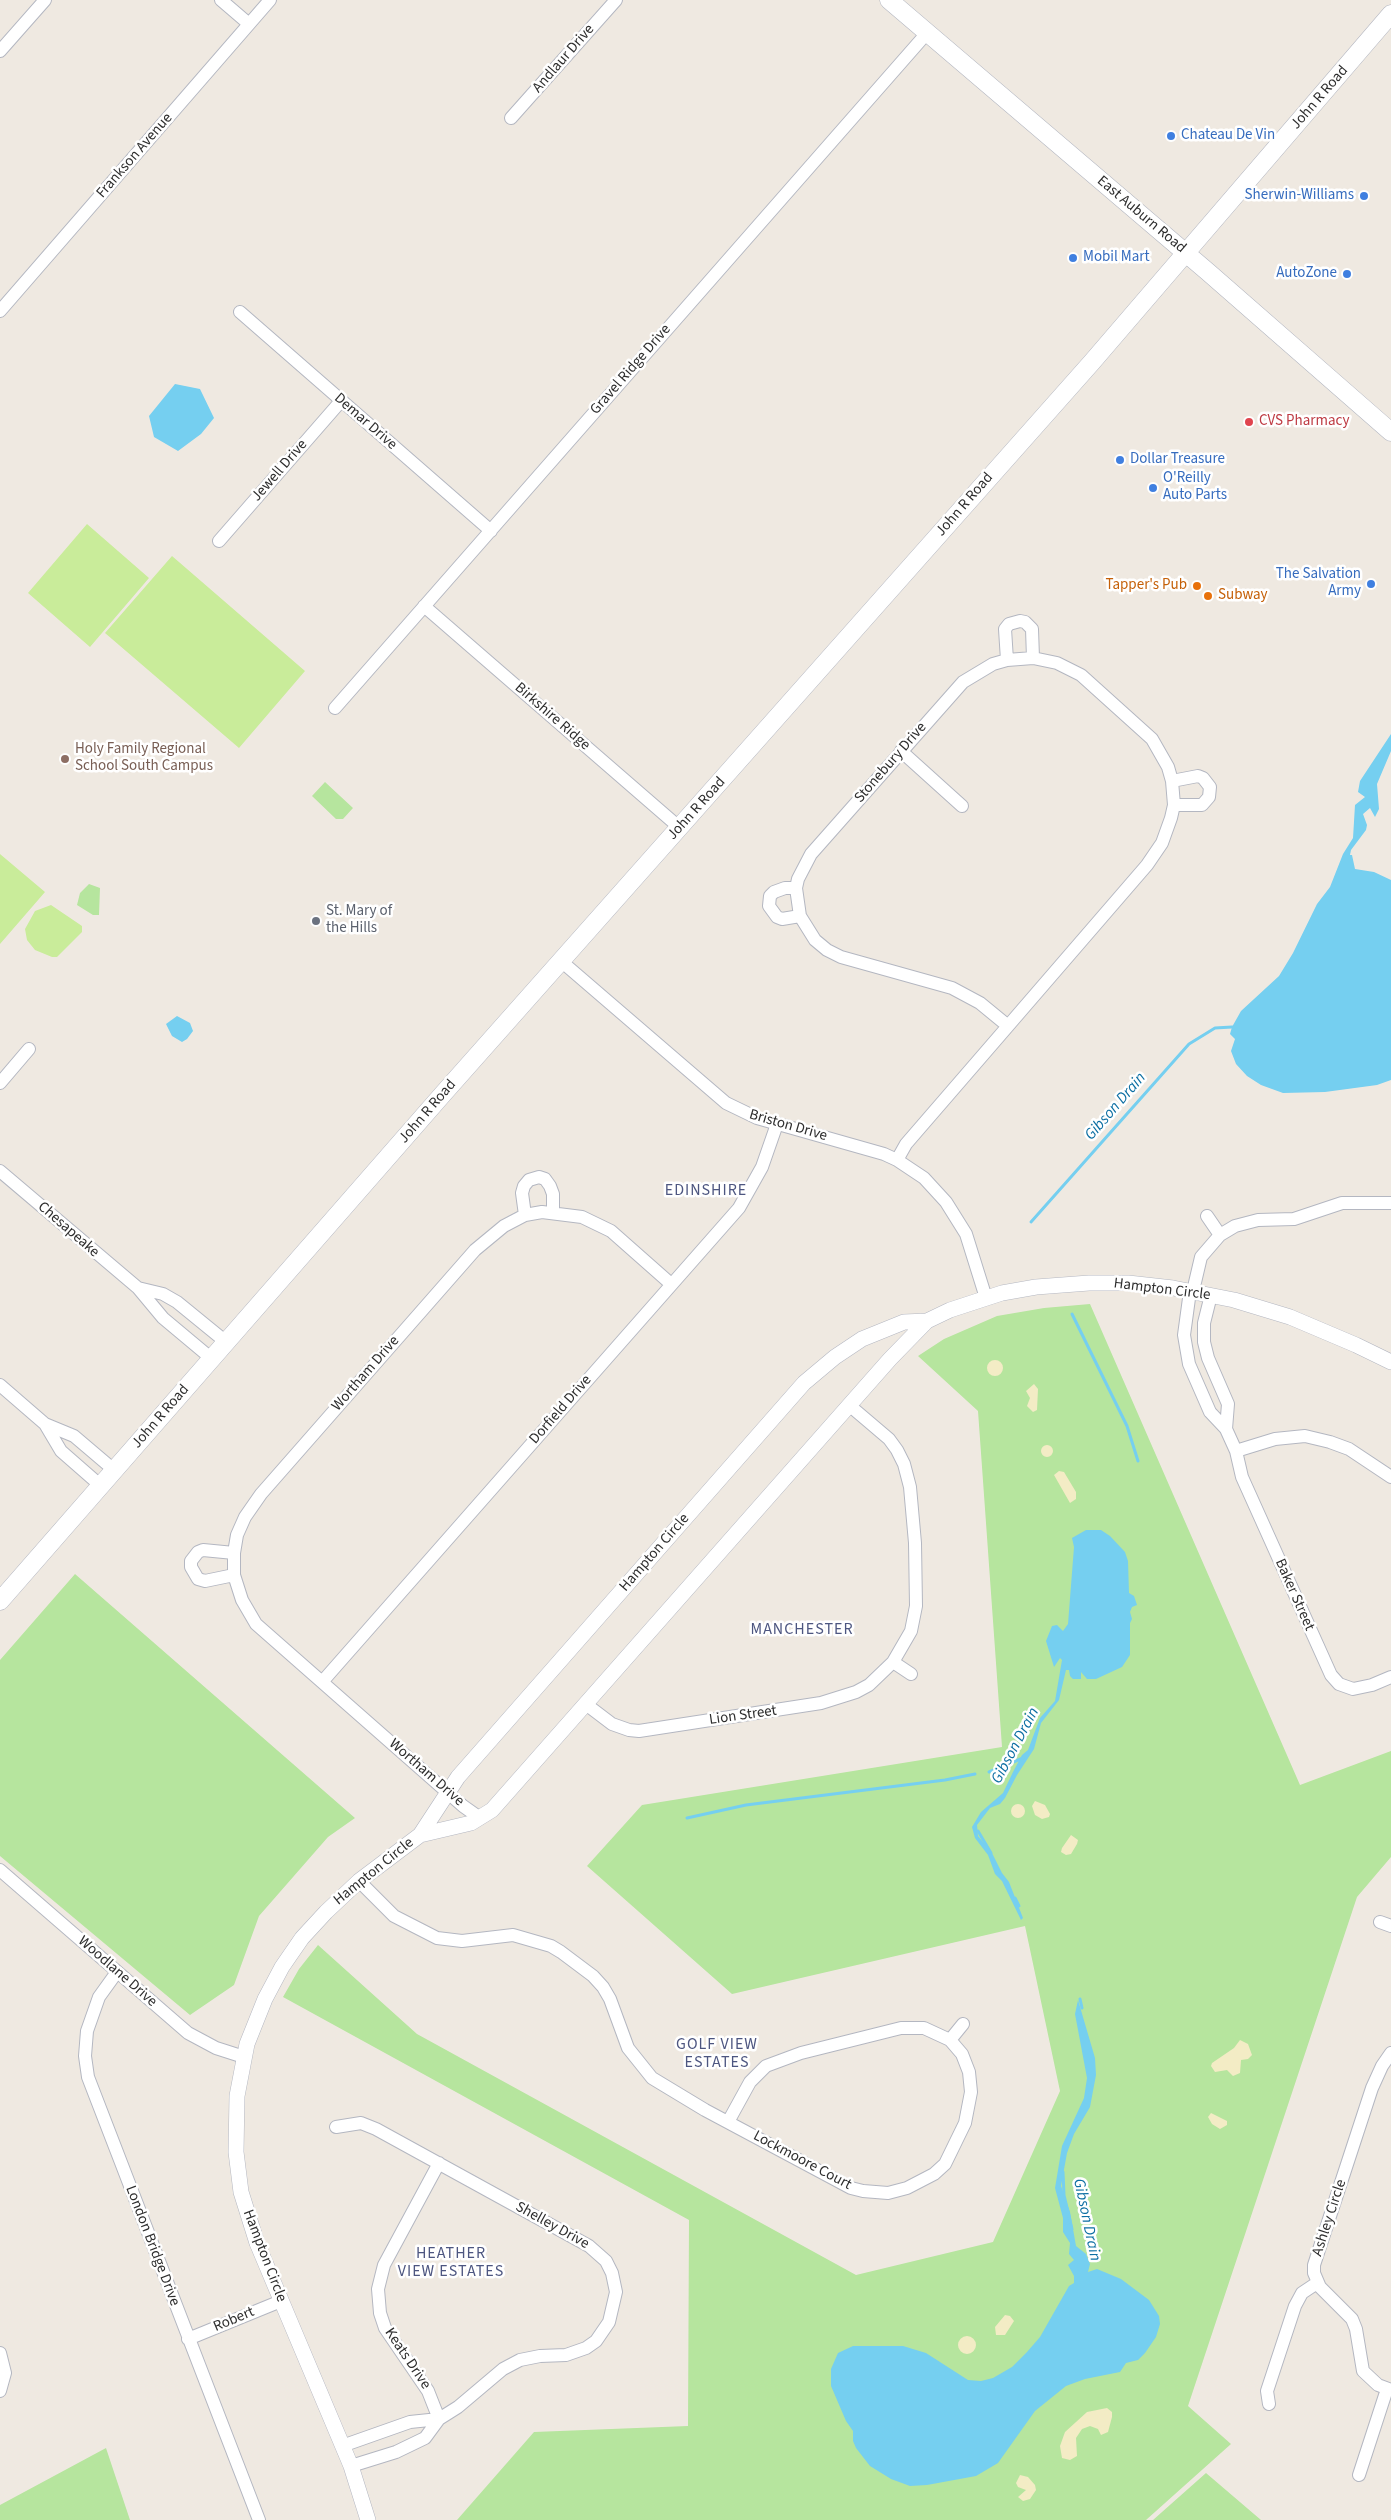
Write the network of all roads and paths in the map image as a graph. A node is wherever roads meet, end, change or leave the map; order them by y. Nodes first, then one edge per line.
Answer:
1 (45, 0) edge
2 (221, 0) edge
3 (270, 0) edge
4 (616, 0) edge
5 (892, 1) edge
6 (1391, 14) edge
7 (249, 24) junction
8 (928, 32) junction
9 (0, 51) edge
10 (511, 118) dead end
11 (1186, 254) junction
12 (0, 311) edge
13 (240, 312) dead end
14 (341, 401) junction
15 (1391, 432) edge
16 (491, 531) junction
17 (220, 541) dead end
18 (424, 606) junction
19 (1033, 658) junction
20 (1007, 660) junction
21 (335, 708) dead end
22 (901, 751) junction
23 (1172, 781) junction
24 (1174, 805) junction
25 (962, 806) dead end
26 (680, 828) junction
27 (796, 888) junction
28 (800, 916) junction
29 (561, 961) junction
30 (1008, 1026) junction
31 (29, 1049) dead end
32 (0, 1082) edge
33 (777, 1124) junction
34 (897, 1160) junction
35 (0, 1171) edge
36 (1391, 1203) edge
37 (553, 1212) junction
38 (525, 1215) junction
39 (1207, 1216) dead end
40 (1220, 1235) junction
41 (671, 1284) junction
42 (138, 1288) junction
43 (1192, 1291) junction
44 (1212, 1294) junction
45 (986, 1298) junction
46 (927, 1321) junction
47 (226, 1342) junction
48 (1208, 1358) junction
49 (212, 1359) junction
50 (1391, 1362) edge
51 (1189, 1364) junction
52 (0, 1385) edge
53 (849, 1404) junction
54 (45, 1424) junction
55 (1226, 1429) junction
56 (1236, 1452) junction
57 (114, 1470) junction
58 (1391, 1477) edge
59 (101, 1486) junction
60 (234, 1553) junction
61 (234, 1575) junction
62 (0, 1601) edge
63 (893, 1662) junction
64 (911, 1674) dead end
65 (1391, 1677) edge
66 (322, 1682) junction
67 (587, 1705) junction
68 (447, 1791) junction
69 (480, 1818) junction
70 (420, 1835) junction
71 (0, 1870) edge
72 (359, 1881) junction
73 (117, 1972) junction
74 (963, 2024) dead end
75 (950, 2040) junction
76 (1391, 2054) edge
77 (244, 2057) junction
78 (728, 2122) junction
79 (336, 2127) dead end
80 (438, 2164) junction
81 (1318, 2284) junction
82 (281, 2300) junction
83 (188, 2339) junction
84 (0, 2353) edge
85 (1, 2390) edge
86 (1389, 2390) edge
87 (1270, 2404) dead end
88 (440, 2419) junction
89 (342, 2446) junction
90 (350, 2466) junction
91 (1359, 2475) dead end
92 (259, 2520) edge
93 (368, 2520) edge

1 - 9 street
2 - 7 street
3 - 7 street, Frankson Avenue
4 - 10 street, Andlaur Drive
5 - 8 main road, East Auburn Road
6 - 11 main road, John R Road
7 - 12 street, Frankson Avenue
8 - 11 main road, East Auburn Road
8 - 16 street, Gravel Ridge Drive
11 - 15 main road, East Auburn Road
11 - 26 main road, John R Road
13 - 14 street, Demar Drive
14 - 16 street, Demar Drive
14 - 17 street, Jewell Drive
16 - 18 street, Gravel Ridge Drive
18 - 21 street, Gravel Ridge Drive
18 - 26 street, Birkshire Ridge
19 - 20 street, Stonebury Drive
19 - 20 street
19 - 23 street, Stonebury Drive
20 - 22 street, Stonebury Drive
22 - 25 street
22 - 27 street, Stonebury Drive
23 - 24 street, Stonebury Drive
23 - 24 street
24 - 30 street, Stonebury Drive
26 - 29 main road, John R Road
27 - 28 street, Stonebury Drive
27 - 28 street
28 - 30 street, Stonebury Drive
29 - 33 street, Briston Drive
29 - 47 main road, John R Road
30 - 34 street, Stonebury Drive
31 - 32 street
33 - 34 street, Briston Drive
33 - 41 street, Dorfield Drive
34 - 45 street, Briston Drive
35 - 42 street, Chesapeake
36 - 40 street
37 - 38 street, Wortham Drive
37 - 38 street
37 - 41 street, Wortham Drive
38 - 60 street, Wortham Drive
39 - 40 street
40 - 43 street, Baker Street
41 - 66 street, Dorfield Drive
42 - 47 street, Chesapeake
42 - 49 street, Chesapeake
43 - 44 street, Hampton Circle
43 - 45 street, Hampton Circle
43 - 51 street, Baker Street
44 - 48 street, Baker Street
44 - 50 street, Hampton Circle
45 - 46 street, Hampton Circle
46 - 53 street, Hampton Circle
46 - 68 street, Hampton Circle
47 - 49 main road, John R Road
48 - 51 street
48 - 55 street, Baker Street
49 - 57 main road, John R Road
51 - 55 street, Baker Street
52 - 54 street
53 - 63 street, Lion Street
53 - 67 street, Hampton Circle
54 - 57 street
54 - 59 street
55 - 56 street, Baker Street
56 - 58 street
56 - 65 street, Baker Street
57 - 59 main road, John R Road
59 - 62 main road, John R Road
60 - 61 street, Wortham Drive
60 - 61 street
61 - 66 street, Wortham Drive
63 - 64 street
63 - 67 street, Lion Street
66 - 68 street, Wortham Drive
67 - 69 street, Hampton Circle
68 - 69 street, Wortham Drive
68 - 70 street, Hampton Circle
69 - 70 street, Hampton Circle
70 - 72 street, Hampton Circle
71 - 73 street, Woodlane Drive
72 - 77 street, Hampton Circle
72 - 78 street, Lockmoore Court
73 - 77 street, Woodlane Drive
73 - 83 street, London Bridge Drive
74 - 75 street
75 - 78 street, Lockmoore Court
75 - 78 street, Lockmoore Court
76 - 81 street, Ashley Circle
77 - 82 street, Hampton Circle
79 - 80 street, Shelley Drive
80 - 88 street, Keats Drive
80 - 88 street, Shelley Drive
81 - 86 street
81 - 87 street
82 - 83 street, Robert
82 - 89 street, Hampton Circle
83 - 92 street, London Bridge Drive
84 - 85 street
86 - 91 street
88 - 89 street, Shelley Drive
88 - 90 street, Shelley Drive
89 - 90 street, Hampton Circle
90 - 93 street, Hampton Circle

